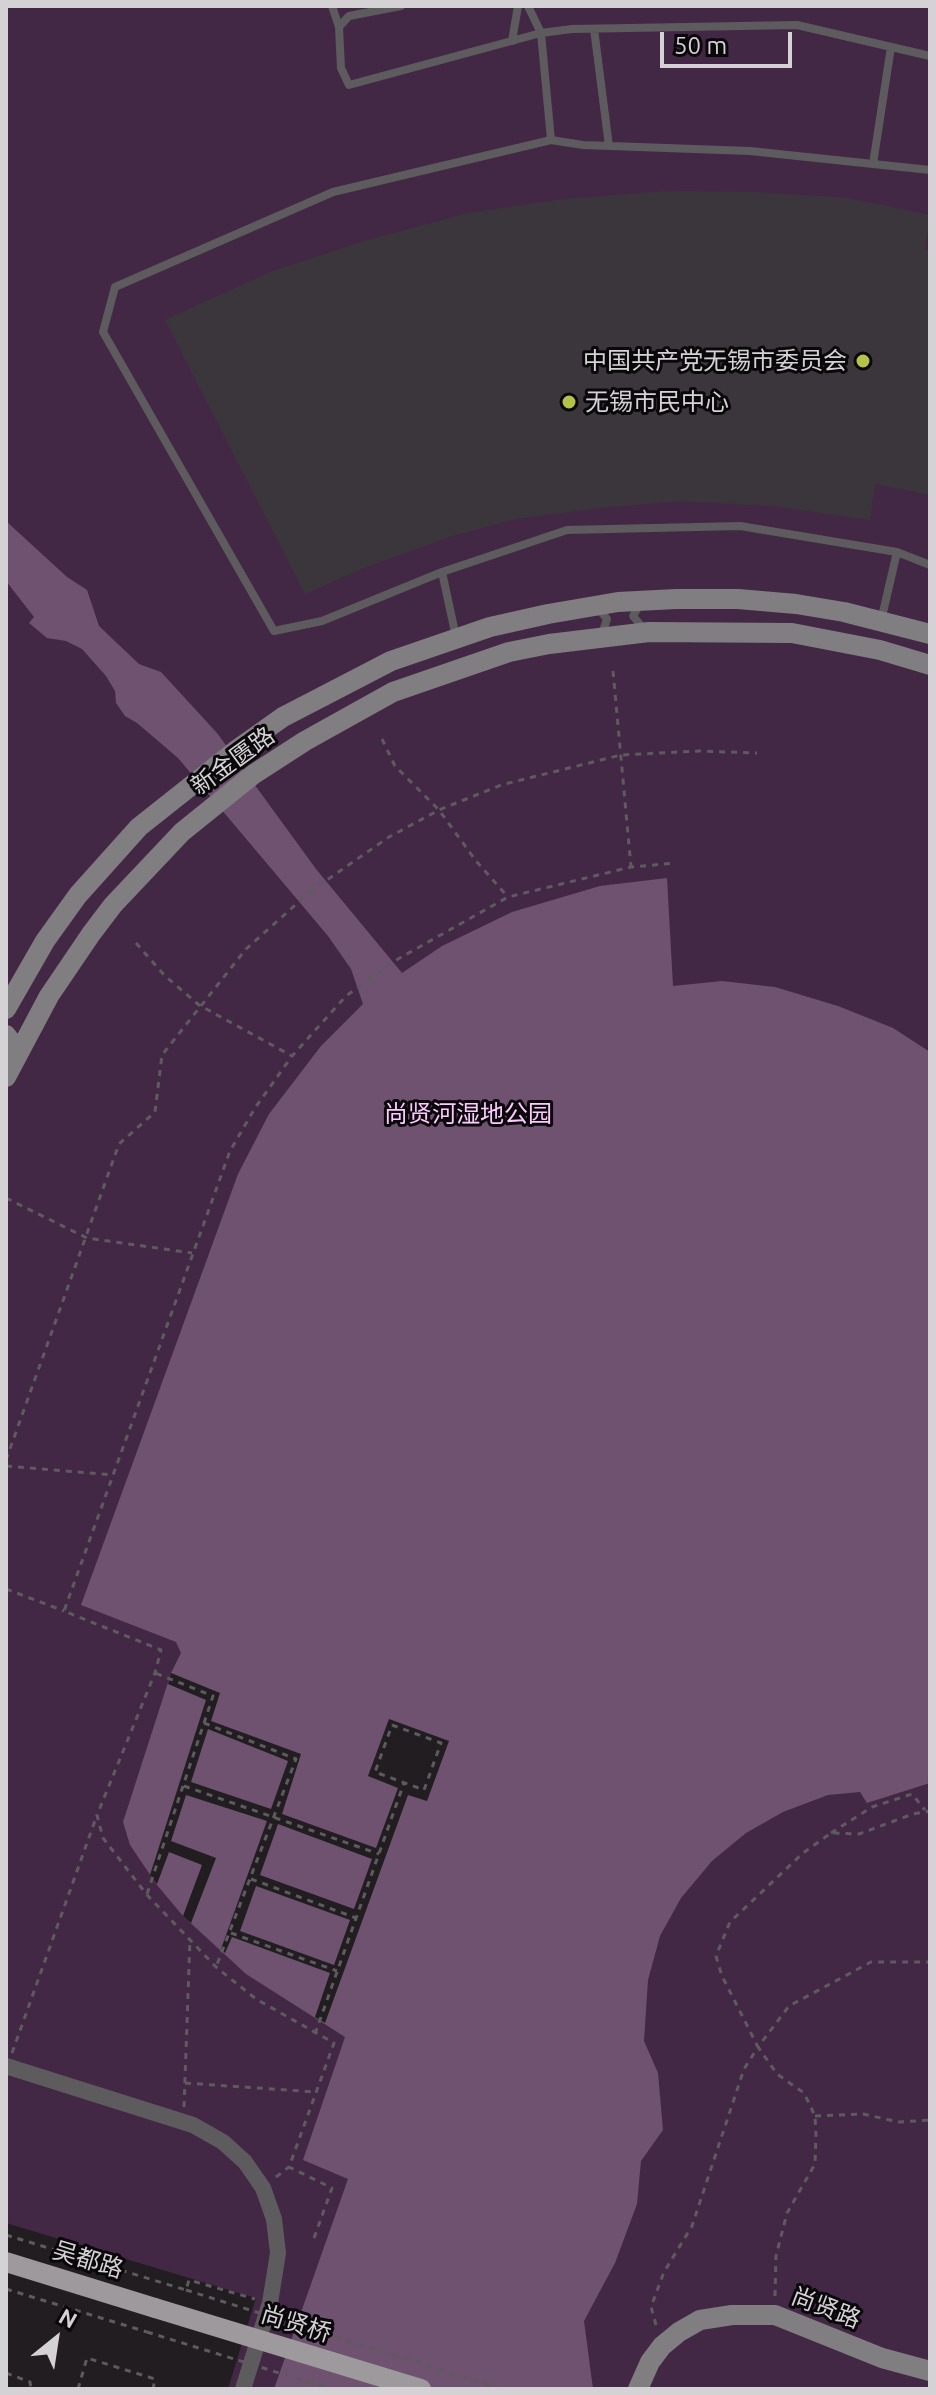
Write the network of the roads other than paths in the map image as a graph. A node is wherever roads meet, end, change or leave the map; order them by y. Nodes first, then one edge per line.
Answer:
1 (332, 6) edge
2 (401, 6) edge
3 (518, 6) edge
4 (528, 6) edge
5 (339, 27) junction
6 (594, 29) junction
7 (541, 33) junction
8 (512, 41) junction
9 (891, 47) junction
10 (930, 56) edge
11 (551, 140) junction
12 (609, 146) junction
13 (873, 164) junction
14 (930, 170) edge
15 (897, 552) junction
16 (930, 565) edge
17 (442, 572) junction
18 (645, 600) junction
19 (593, 606) junction
20 (881, 621) junction
21 (649, 632) junction
22 (930, 634) edge
23 (456, 637) junction
24 (601, 638) junction
25 (930, 665) edge
26 (6, 1009) edge
27 (10, 1046) edge
28 (6, 1077) edge
29 (7, 2066) edge
30 (6, 2262) edge
31 (155, 2308) joint
32 (930, 2373) edge
33 (243, 2389) edge
34 (421, 2389) edge
35 (639, 2389) edge

1 - 5 lane
2 - 5 lane
3 - 8 lane
4 - 7 lane
5 - 8 lane
6 - 7 lane
6 - 9 lane
6 - 12 lane
7 - 8 lane
7 - 11 lane
9 - 10 lane
9 - 13 lane
11 - 12 lane
11 - 17 lane
12 - 13 lane
13 - 14 lane
15 - 16 lane
15 - 17 lane
15 - 20 lane
17 - 23 lane
18 - 19 street, 新金匮路
18 - 20 street, 新金匮路
18 - 21 lane
19 - 23 street, 新金匮路
19 - 24 lane
20 - 22 street, 新金匮路
21 - 24 street, 新金匮路
21 - 25 street, 新金匮路
23 - 26 street, 新金匮路
24 - 27 street, 新金匮路
27 - 28 street, 新金匮路
29 - 33 street
30 - 31 main road, 吴都路
31 - 34 main road, 尚贤桥, bridge
32 - 35 street, 尚贤路
32 - 35 street, 尚贤路

